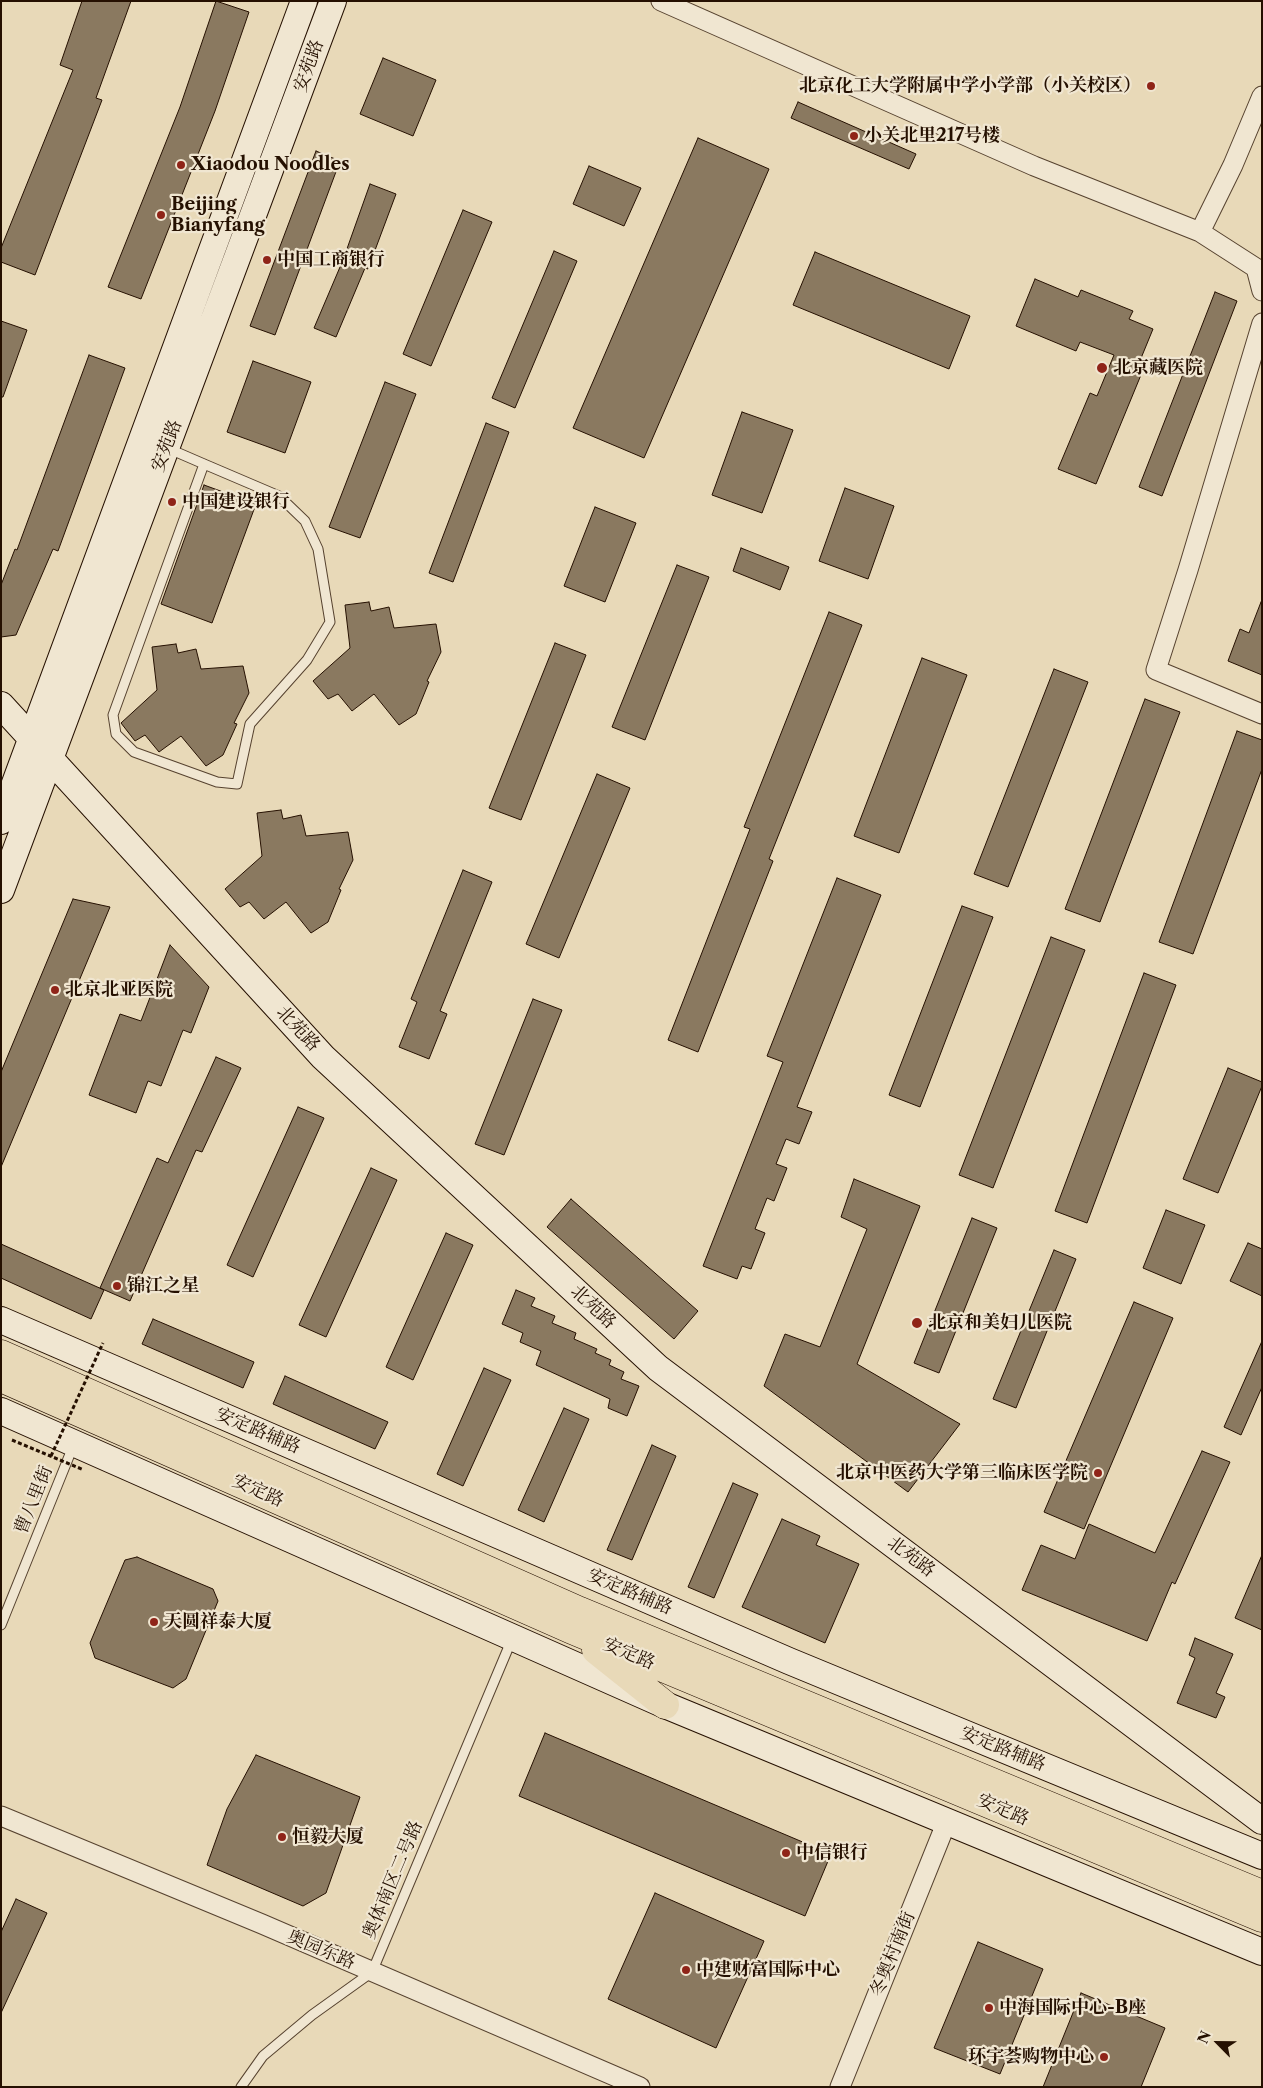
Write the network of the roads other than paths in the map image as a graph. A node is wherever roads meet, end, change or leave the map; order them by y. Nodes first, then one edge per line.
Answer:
1 (304, 1) edge
2 (333, 1) edge
3 (661, 1) edge
4 (1262, 96) edge
5 (1200, 232) junction
6 (1262, 291) edge
7 (1262, 323) edge
8 (166, 447) junction
9 (204, 464) junction
10 (1, 705) edge
11 (1262, 714) edge
12 (33, 740) junction
13 (51, 761) junction
14 (1, 821) edge
15 (1, 890) edge
16 (12, 1324) edge
17 (1, 1354) edge
18 (1, 1378) edge
19 (64, 1382) junction
20 (1, 1411) edge
21 (74, 1443) junction
22 (1, 1625) edge
23 (572, 1630) junction
24 (512, 1637) junction
25 (665, 1705) junction
26 (1, 1816) edge
27 (947, 1821) junction
28 (1262, 1821) edge
29 (1262, 1856) edge
30 (1262, 1894) edge
31 (1262, 1918) edge
32 (1262, 1952) edge
33 (372, 1972) junction
34 (240, 2087) edge
35 (640, 2087) edge
36 (840, 2087) edge

1 - 12 street, 安苑路
2 - 8 street, 安苑路
3 - 5 street
4 - 5 street
5 - 6 street
7 - 11 street
8 - 9 lane
8 - 13 street, 安苑路
9 - 9 lane
10 - 12 street, 北苑路
12 - 13 street, 北苑路
12 - 14 street, 安苑路
13 - 15 street, 安苑路
13 - 28 street, 北苑路
16 - 19 street, 安定路
16 - 29 street, 安定路辅路
17 - 19 main road, 安定路
18 - 23 main road, 安定路
19 - 30 main road, 安定路
20 - 21 street
21 - 22 lane, 曹八里街
21 - 24 street
23 - 25 main road
23 - 31 main road, 安定路
24 - 25 street
24 - 33 lane, 奥体南区二号路
25 - 27 street, 安定路
26 - 33 street, 奥园东路
27 - 32 street, 安定路
27 - 36 street, 冬奥村南街
33 - 34 lane
33 - 35 street, 奥园东路

